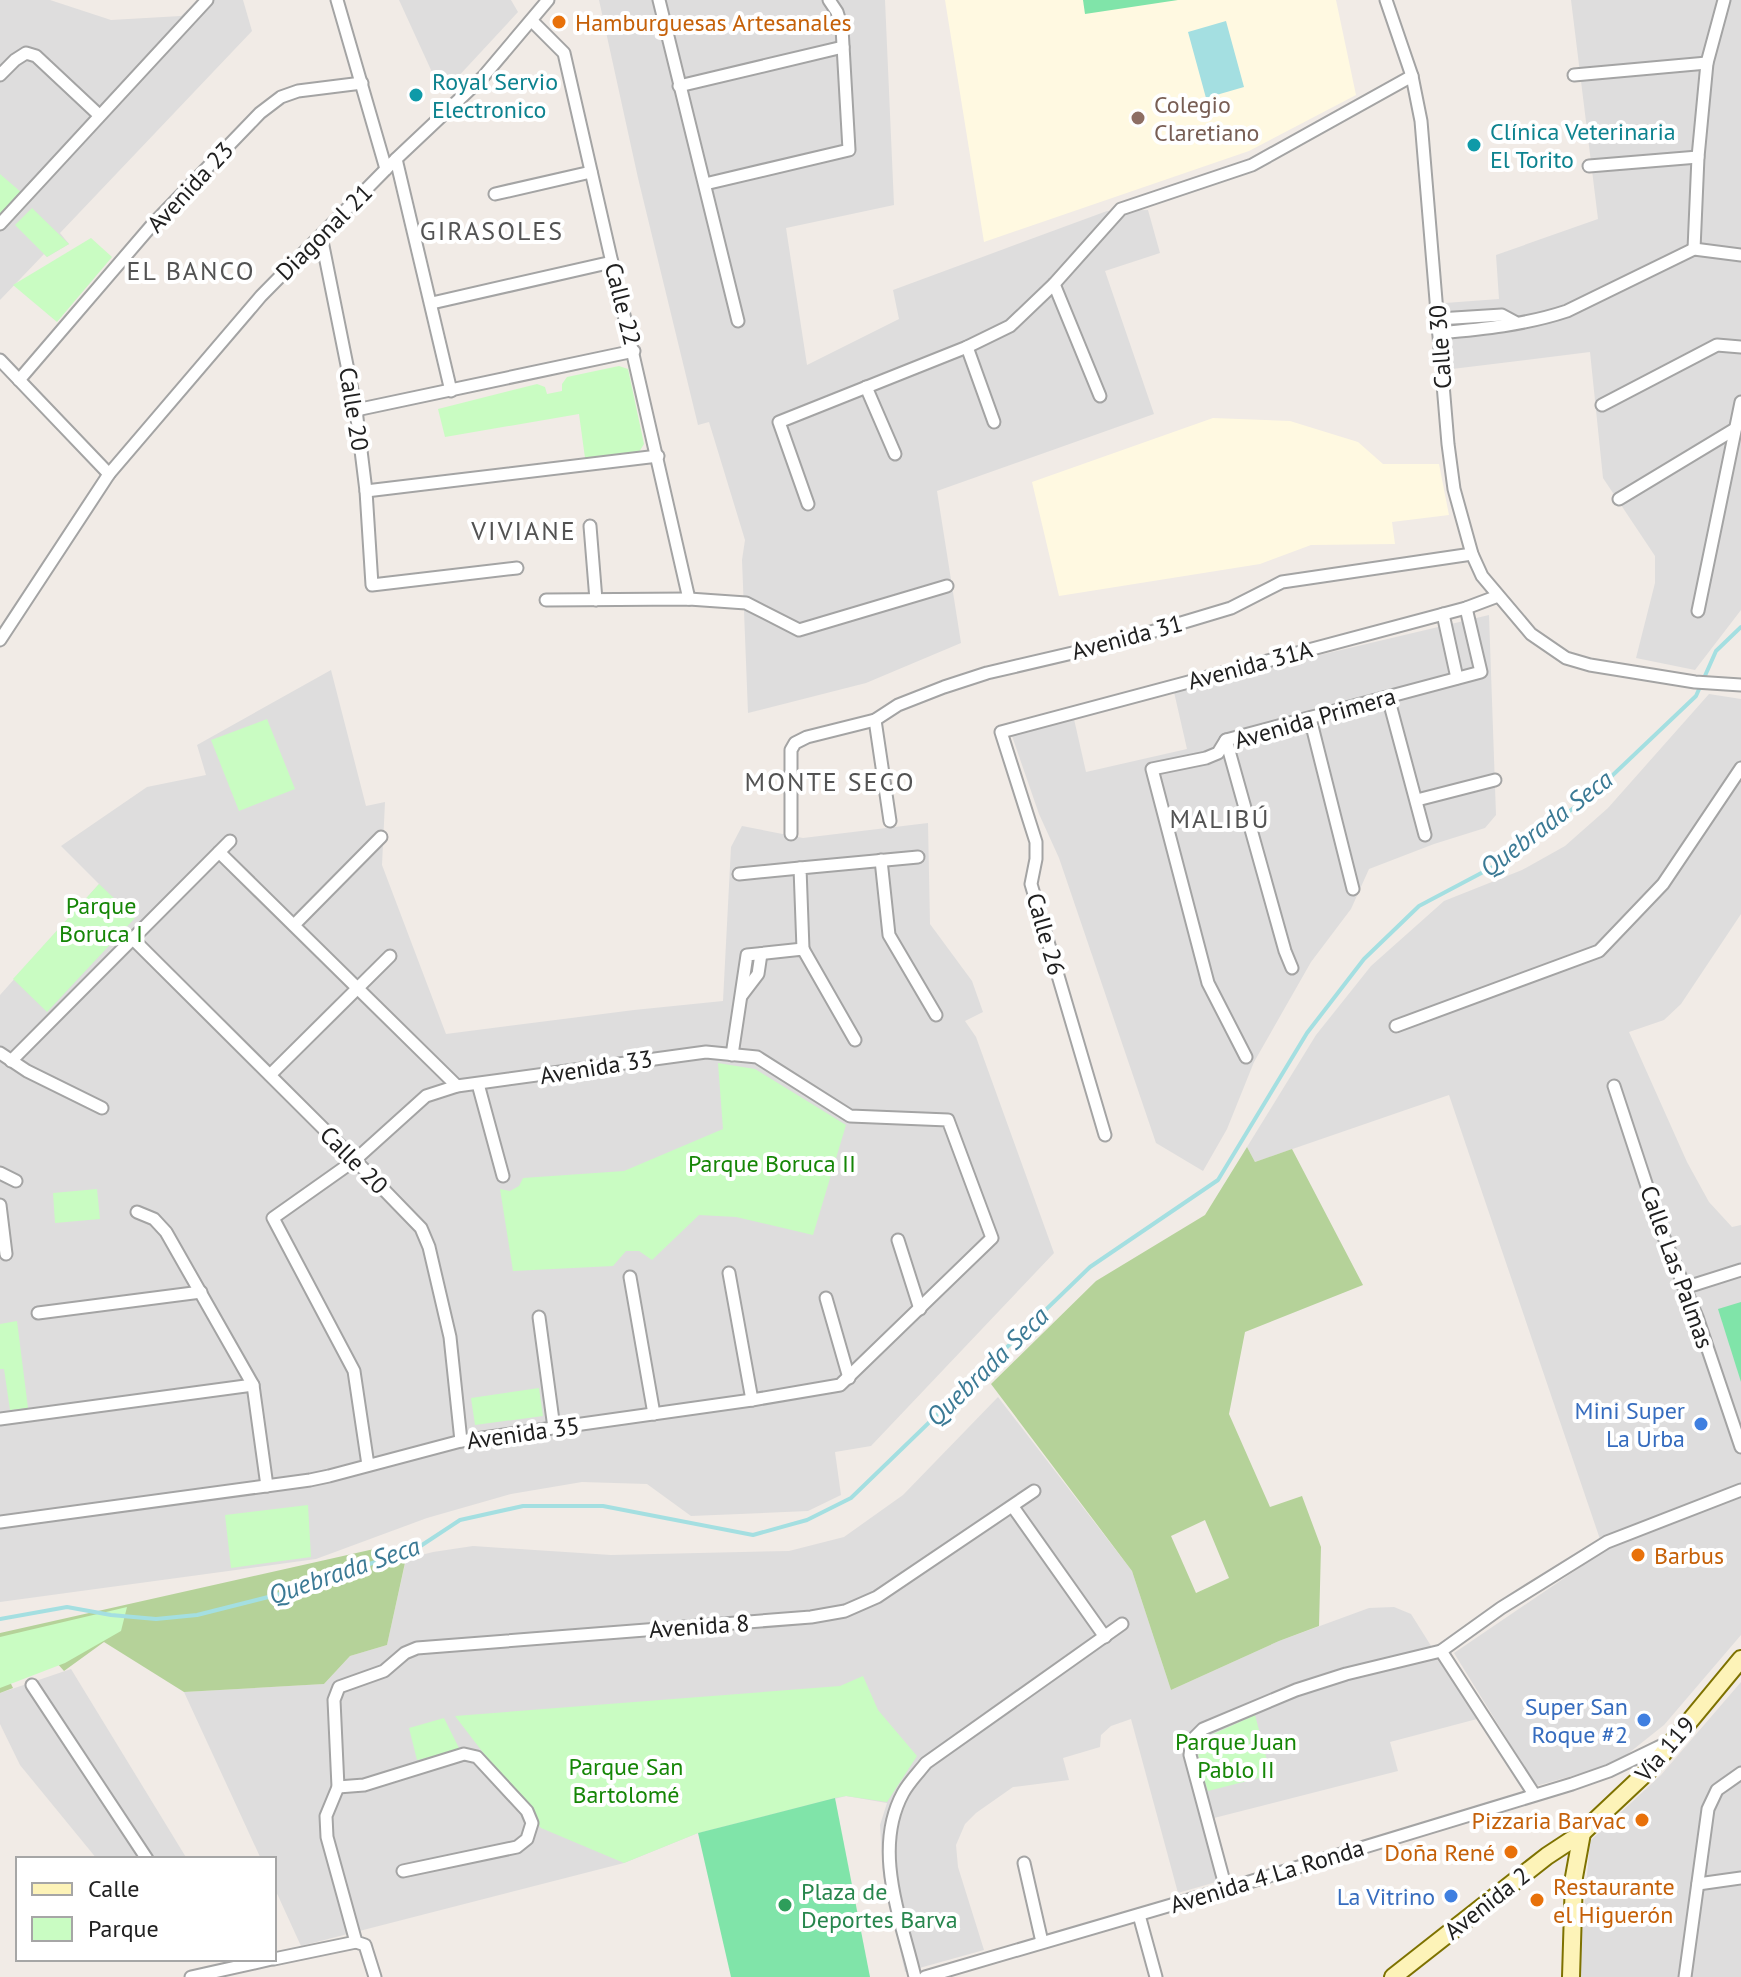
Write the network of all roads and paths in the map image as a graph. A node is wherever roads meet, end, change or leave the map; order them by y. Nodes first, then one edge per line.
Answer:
1 (207, 0) edge
2 (337, 0) edge
3 (548, 0) edge
4 (659, 0) edge
5 (829, 0) edge
6 (1386, 0) edge
7 (1724, 0) edge
8 (532, 21) junction
9 (843, 47) junction
10 (1707, 63) junction
11 (0, 75) edge
12 (1574, 75) dead end
13 (1412, 76) junction
14 (362, 83) junction
15 (679, 86) junction
16 (99, 115) junction
17 (1698, 157) junction
18 (396, 159) junction
19 (1589, 166) dead end
20 (386, 169) junction
21 (591, 172) junction
22 (705, 184) junction
23 (495, 194) dead end
24 (0, 224) edge
25 (321, 236) junction
26 (1694, 249) junction
27 (1741, 255) edge
28 (612, 262) junction
29 (1054, 284) junction
30 (432, 303) junction
31 (1438, 319) junction
32 (738, 321) dead end
33 (1515, 322) junction
34 (1439, 333) junction
35 (967, 347) junction
36 (1741, 347) edge
37 (634, 351) junction
38 (0, 360) edge
39 (19, 380) junction
40 (866, 387) junction
41 (451, 391) junction
42 (1100, 396) dead end
43 (1741, 402) edge
44 (1602, 405) dead end
45 (356, 410) junction
46 (994, 422) dead end
47 (1737, 437) edge
48 (895, 454) dead end
49 (658, 456) junction
50 (109, 474) junction
51 (366, 491) junction
52 (1619, 499) dead end
53 (808, 504) dead end
54 (590, 526) dead end
55 (1472, 554) junction
56 (517, 568) dead end
57 (947, 586) dead end
58 (1498, 596) junction
59 (689, 599) junction
60 (546, 600) dead end
61 (596, 600) junction
62 (1466, 608) junction
63 (1698, 611) dead end
64 (1443, 614) junction
65 (0, 640) edge
66 (1457, 678) junction
67 (1741, 685) edge
68 (1388, 697) junction
69 (1310, 718) junction
70 (875, 720) junction
71 (1001, 732) joint
72 (1226, 740) junction
73 (1741, 768) edge
74 (1495, 780) dead end
75 (1417, 800) junction
76 (890, 821) dead end
77 (791, 834) dead end
78 (1425, 835) dead end
79 (381, 837) dead end
80 (230, 841) dead end
81 (219, 852) junction
82 (918, 857) dead end
83 (881, 860) junction
84 (800, 868) junction
85 (739, 874) dead end
86 (1353, 889) dead end
87 (294, 925) junction
88 (133, 939) junction
89 (803, 949) junction
90 (390, 956) dead end
91 (1292, 968) dead end
92 (358, 989) junction
93 (936, 1015) dead end
94 (1396, 1026) dead end
95 (855, 1040) dead end
96 (0, 1053) edge
97 (732, 1055) junction
98 (1246, 1057) dead end
99 (11, 1061) junction
100 (270, 1075) junction
101 (478, 1084) junction
102 (457, 1086) junction
103 (1614, 1086) dead end
104 (102, 1108) dead end
105 (1105, 1135) dead end
106 (355, 1160) junction
107 (0, 1173) edge
108 (503, 1176) dead end
109 (16, 1181) dead end
110 (0, 1205) edge
111 (137, 1212) dead end
112 (992, 1238) joint
113 (898, 1240) dead end
114 (6, 1254) dead end
115 (1741, 1270) edge
116 (729, 1273) dead end
117 (630, 1277) dead end
118 (1684, 1288) junction
119 (201, 1292) junction
120 (826, 1298) dead end
121 (920, 1309) junction
122 (38, 1313) dead end
123 (539, 1317) dead end
124 (849, 1378) junction
125 (253, 1385) junction
126 (752, 1400) junction
127 (654, 1414) junction
128 (0, 1419) edge
129 (554, 1428) junction
130 (461, 1441) junction
131 (1741, 1447) edge
132 (368, 1465) junction
133 (267, 1486) junction
134 (1741, 1490) edge
135 (1034, 1491) dead end
136 (1013, 1507) junction
137 (0, 1522) edge
138 (1122, 1624) dead end
139 (1105, 1637) junction
140 (1441, 1651) junction
141 (1741, 1659) edge
142 (32, 1685) dead end
143 (1674, 1740) junction
144 (1609, 1771) junction
145 (1741, 1773) edge
146 (338, 1787) junction
147 (1627, 1792) junction
148 (1534, 1794) junction
149 (1582, 1833) junction
150 (1547, 1856) junction
151 (146, 1857) edge
152 (1024, 1863) dead end
153 (403, 1871) dead end
154 (1574, 1877) junction
155 (1741, 1878) edge
156 (1698, 1884) junction
157 (1226, 1889) junction
158 (1139, 1915) junction
159 (356, 1942) junction
160 (1042, 1942) junction
161 (276, 1958) edge
162 (199, 1961) edge
163 (263, 1961) edge
164 (205, 1973) junction
165 (951, 1974) edge
166 (191, 1977) edge
167 (375, 1977) edge
168 (915, 1977) edge
169 (925, 1977) edge
170 (1156, 1977) edge
171 (1393, 1977) edge
172 (1571, 1977) edge
173 (1685, 1977) edge

1 - 16 street
2 - 14 street
3 - 8 street, Diagonal 21
4 - 15 street
5 - 9 street
6 - 13 street, Calle 30
7 - 10 street
8 - 18 street, Diagonal 21
8 - 21 street, Calle 22
9 - 15 street
9 - 22 street
10 - 12 street
10 - 17 street
11 - 16 street
13 - 29 street
13 - 31 street, Calle 30
14 - 20 street
14 - 39 street, Avenida 23
15 - 22 street
16 - 24 street
17 - 19 street
17 - 26 street
18 - 20 street, Diagonal 21
18 - 30 street
20 - 25 street, Diagonal 21
21 - 23 street
21 - 28 street, Calle 22
22 - 32 street
25 - 45 street, Calle 20
25 - 50 street, Diagonal 21
26 - 27 street
26 - 33 street
28 - 30 street
28 - 37 street, Calle 22
29 - 35 street
29 - 42 street
30 - 41 street
31 - 33 street
31 - 34 street, Calle 30
33 - 34 street
34 - 55 street, Calle 30
35 - 40 street
35 - 46 street
36 - 44 street
37 - 41 street
37 - 49 street, Calle 22
38 - 39 street
39 - 50 street
40 - 48 street
40 - 53 street
41 - 45 street
43 - 47 street
45 - 51 street, Calle 20
47 - 52 street
47 - 63 street
49 - 51 street
49 - 59 street, Calle 22
50 - 65 street, Diagonal 21
51 - 56 street, Calle 20
54 - 61 street
55 - 58 street, Calle 30
55 - 70 street, Avenida 31
57 - 59 street
58 - 62 street, Avenida 31A
58 - 67 street, Calle 30
59 - 61 street
60 - 61 street
62 - 64 street, Avenida 31A
62 - 66 street, Avenida Primera
64 - 66 street
64 - 71 street, Avenida 31A
66 - 68 street, Avenida Primera
68 - 69 street, Avenida Primera
68 - 75 street
69 - 72 street, Avenida Primera
69 - 86 street
70 - 76 street
70 - 77 street, Avenida 31
71 - 105 street, Calle 26
72 - 91 street
72 - 98 street, Avenida Primera
73 - 94 street
74 - 75 street
75 - 78 street
79 - 87 street
80 - 81 street
81 - 87 street
81 - 88 street
82 - 83 street
83 - 84 street
83 - 93 street
84 - 85 street
84 - 89 street
87 - 92 street
88 - 99 street
88 - 100 street, Calle 20
89 - 95 street
89 - 97 street
90 - 92 street
92 - 100 street
92 - 102 street
96 - 99 street
97 - 101 street, Avenida 33
97 - 112 street, Avenida 33
99 - 104 street
100 - 106 street, Calle 20
101 - 102 street, Avenida 33
101 - 108 street
102 - 106 street, Avenida 33
103 - 118 street, Calle Las Palmas
106 - 130 street, Calle 20
106 - 132 street, Avenida 33
107 - 109 street
110 - 114 street
111 - 119 street
112 - 121 street, Avenida 35
113 - 121 street
115 - 118 street
116 - 126 street
117 - 127 street
118 - 131 street, Calle Las Palmas
119 - 122 street
119 - 125 street
120 - 124 street
121 - 124 street, Avenida 35
123 - 129 street
124 - 126 street, Avenida 35
125 - 128 street
125 - 133 street
126 - 127 street, Avenida 35
127 - 129 street, Avenida 35
129 - 130 street, Avenida 35
130 - 132 street, Avenida 35
132 - 133 street, Avenida 35
133 - 137 street, Avenida 35
134 - 140 street
135 - 136 street, Avenida 8
136 - 139 street
136 - 146 street, Avenida 8
138 - 139 street
139 - 168 street
140 - 148 street
140 - 157 street
141 - 143 main road, Vía 119
142 - 151 street
143 - 144 street, Avenida 4 La Ronda
143 - 147 main road, Vía 119
144 - 147 street
144 - 148 street, Avenida 4 La Ronda
145 - 156 street
146 - 153 street
146 - 159 street
147 - 149 main road, Vía 119
148 - 157 street, Avenida 4 La Ronda
149 - 150 main road, Avenida 2
149 - 154 main road
150 - 154 main road
150 - 171 main road, Avenida 2
152 - 160 street
154 - 172 main road
155 - 156 street
156 - 173 street
157 - 158 street, Avenida 4 La Ronda
158 - 160 street, Avenida 4 La Ronda
158 - 170 street
159 - 161 street
159 - 167 street
160 - 165 street, Avenida 4 La Ronda
162 - 164 street
163 - 164 street
164 - 166 street
165 - 169 street, Avenida 4 La Ronda

